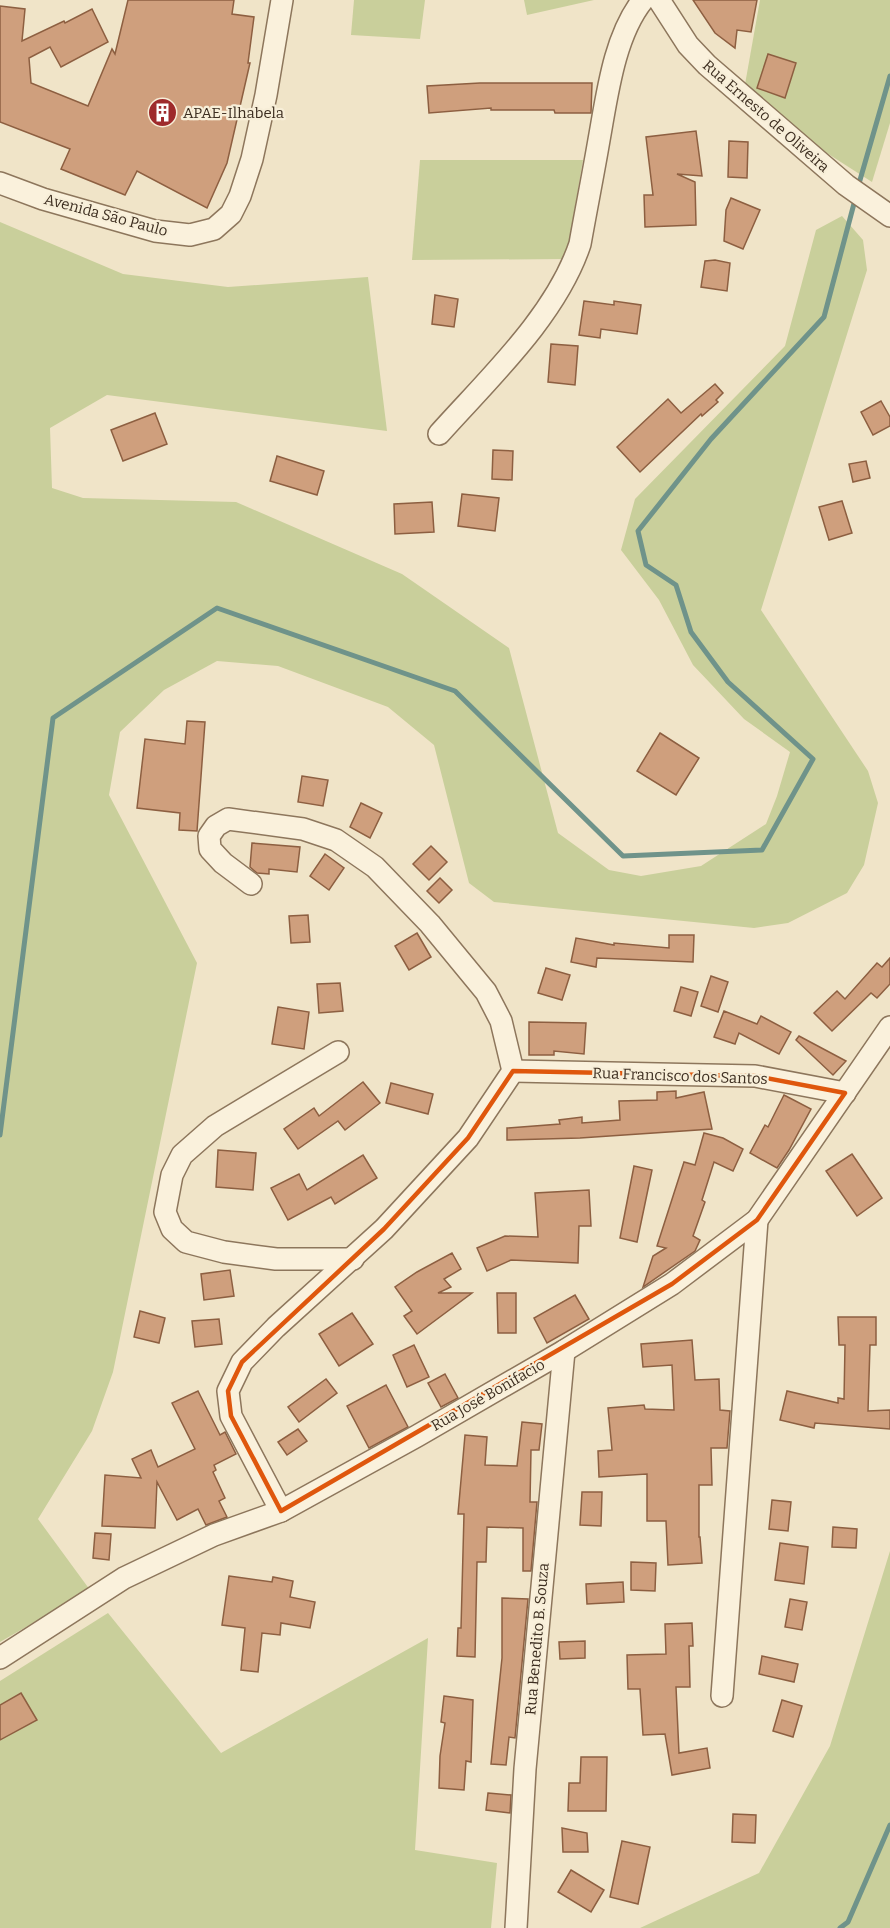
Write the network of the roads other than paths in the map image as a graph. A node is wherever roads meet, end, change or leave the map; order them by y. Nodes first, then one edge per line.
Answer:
1 (282, 0) edge
2 (643, 0) edge
3 (658, 0) edge
4 (0, 183) edge
5 (890, 216) edge
6 (439, 434) dead end
7 (251, 884) dead end
8 (890, 1027) edge
9 (338, 1052) dead end
10 (513, 1071) junction
11 (845, 1093) junction
12 (757, 1220) junction
13 (353, 1259) junction
14 (564, 1351) junction
15 (281, 1511) junction
16 (0, 1658) edge
17 (722, 1696) dead end
18 (516, 1928) edge

1 - 4 street, Avenida São Paulo
2 - 6 street
3 - 5 street, Rua Ernesto de Oliveira
7 - 10 street
8 - 11 street, Rua José Bonifacio
9 - 13 street
10 - 11 street, Rua Francisco dos Santos
10 - 13 street
11 - 12 street, Rua José Bonifacio
12 - 14 street, Rua José Bonifacio
12 - 17 street
13 - 15 street
14 - 15 street, Rua José Bonifacio
14 - 18 street, Rua Benedito B. Souza
15 - 16 street, Rua José Bonifacio

